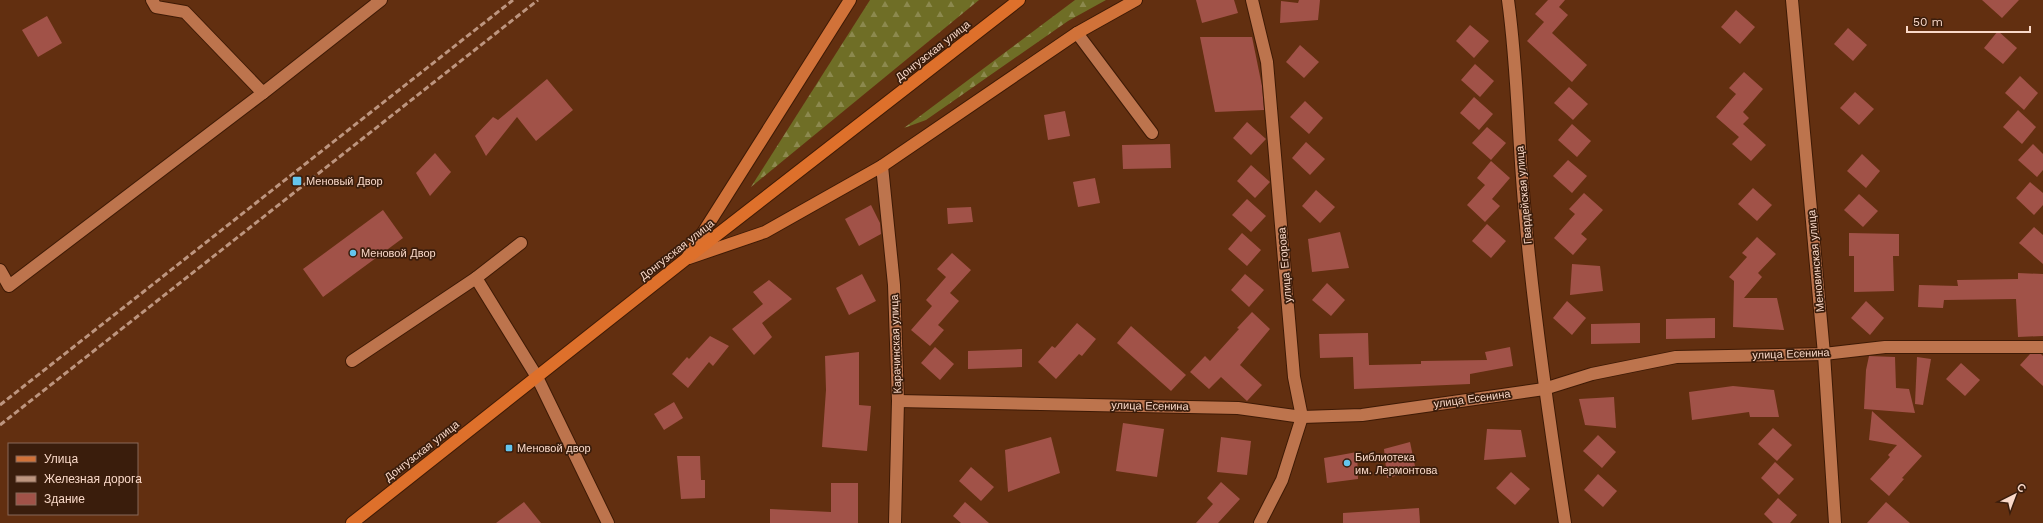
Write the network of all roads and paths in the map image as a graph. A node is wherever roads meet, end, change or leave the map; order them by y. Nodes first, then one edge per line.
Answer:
1 (381, 0) edge
2 (850, 0) edge
3 (1019, 0) edge
4 (1136, 0) edge
5 (1252, 0) edge
6 (1508, 0) edge
7 (1792, 0) edge
8 (154, 4) edge
9 (1077, 33) junction
10 (263, 93) junction
11 (1152, 133) dead end
12 (882, 166) junction
13 (521, 243) dead end
14 (686, 259) junction
15 (0, 270) edge
16 (476, 278) junction
17 (2043, 347) edge
18 (1824, 354) junction
19 (352, 362) dead end
20 (537, 377) junction
21 (1544, 389) junction
22 (898, 401) junction
23 (1302, 417) junction
24 (352, 523) edge
25 (608, 523) edge
26 (895, 523) edge
27 (1260, 523) edge
28 (1564, 523) edge
29 (1835, 523) edge

1 - 10 street
2 - 14 main road
3 - 14 highway, Донгузская улица
4 - 9 main road
5 - 23 street, улица Егорова
6 - 21 street, Гвардейская улица
7 - 18 street, Меновинская улица
8 - 10 street
9 - 11 street
9 - 12 main road
10 - 15 street
12 - 14 main road
12 - 22 street, Карачинская улица
13 - 16 street
14 - 20 highway, Донгузская улица
16 - 19 street
16 - 20 street
17 - 18 street, улица Есенина
18 - 21 street, улица Есенина
18 - 29 street, Меновинская улица
20 - 24 highway, Донгузская улица
20 - 25 street
21 - 23 street, улица Есенина
21 - 28 street, Гвардейская улица
22 - 23 street, улица Есенина
22 - 26 street, Карачинская улица
23 - 27 street, улица Егорова

